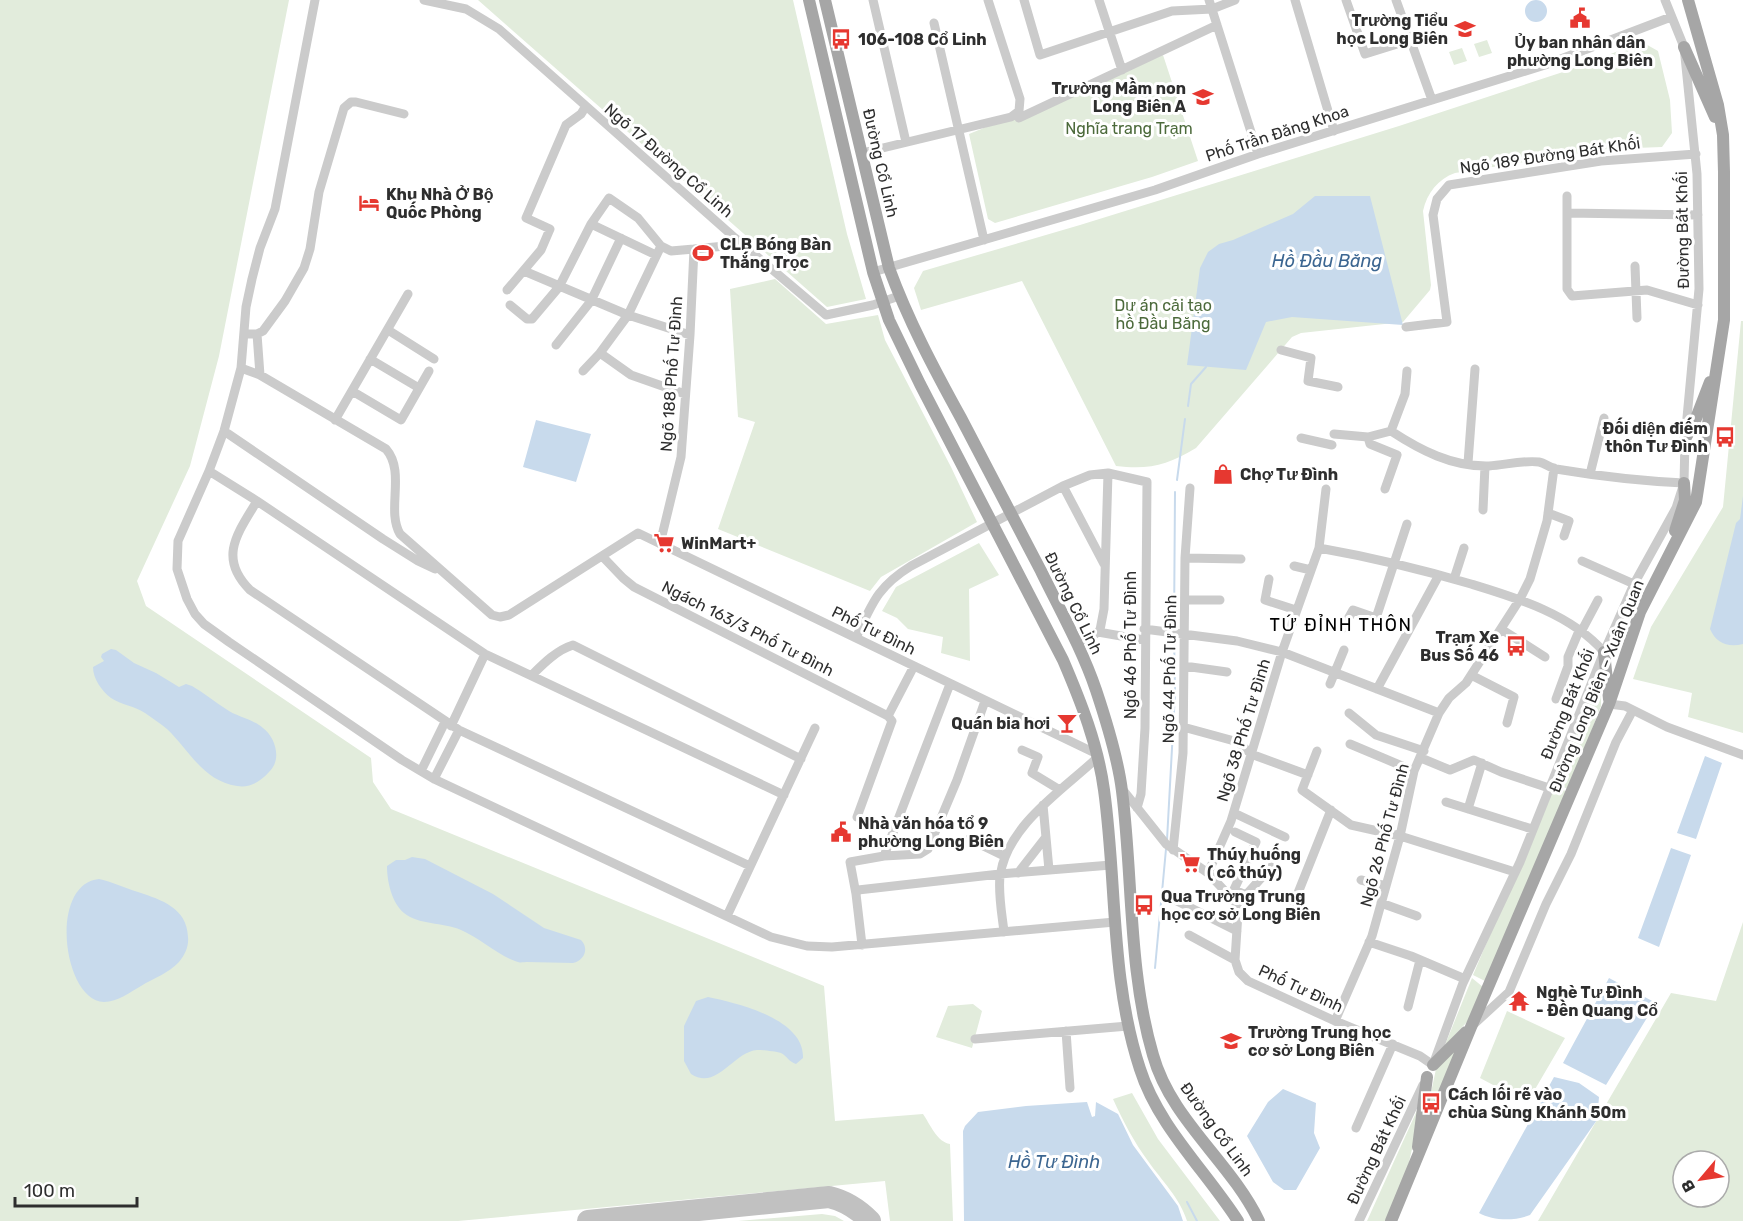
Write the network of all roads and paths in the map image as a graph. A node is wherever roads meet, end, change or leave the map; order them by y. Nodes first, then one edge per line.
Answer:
1 (315, 0) edge
2 (424, 0) edge
3 (809, 0) edge
4 (825, 0) edge
5 (873, 0) edge
6 (988, 0) edge
7 (1024, 0) edge
8 (1099, 0) edge
9 (1168, 0) edge
10 (1235, 0) edge
11 (1295, 0) edge
12 (1346, 0) edge
13 (1396, 0) edge
14 (1665, 0) edge
15 (1688, 0) edge
16 (1210, 5) edge
17 (1172, 11) junction
18 (1671, 17) junction
19 (934, 24) dead end
20 (1217, 25) junction
21 (1109, 32) junction
22 (1410, 40) junction
23 (1684, 47) junction
24 (1122, 70) junction
25 (1432, 100) junction
26 (586, 106) junction
27 (404, 114) dead end
28 (1019, 118) dead end
29 (959, 129) junction
30 (1334, 130) junction
31 (1723, 135) junction
32 (906, 142) junction
33 (862, 153) junction
34 (1258, 154) junction
35 (1696, 154) junction
36 (1567, 196) dead end
37 (1567, 213) junction
38 (1698, 215) junction
39 (591, 224) junction
40 (621, 238) junction
41 (735, 238) junction
42 (984, 240) junction
43 (694, 249) junction
44 (658, 251) junction
45 (1635, 266) dead end
46 (889, 267) junction
47 (524, 271) junction
48 (873, 272) junction
49 (559, 287) junction
50 (507, 290) dead end
51 (1636, 291) junction
52 (408, 294) dead end
53 (899, 296) junction
54 (591, 301) junction
55 (882, 302) junction
56 (510, 305) dead end
57 (1698, 305) junction
58 (628, 315) junction
59 (1637, 318) dead end
60 (1406, 327) dead end
61 (388, 330) junction
62 (244, 334) junction
63 (257, 334) junction
64 (690, 334) junction
65 (556, 345) dead end
66 (1281, 350) dead end
67 (1719, 352) junction
68 (600, 354) junction
69 (370, 359) junction
70 (434, 359) dead end
71 (241, 368) junction
72 (1476, 369) dead end
73 (429, 371) dead end
74 (583, 371) dead end
75 (1407, 371) dead end
76 (260, 375) junction
77 (1338, 387) dead end
78 (419, 388) junction
79 (352, 391) junction
80 (685, 394) junction
81 (1604, 418) dead end
82 (335, 420) junction
83 (224, 431) junction
84 (1390, 431) junction
85 (1334, 434) dead end
86 (1368, 437) junction
87 (1301, 438) dead end
88 (1685, 439) junction
89 (1332, 445) dead end
90 (1468, 463) junction
91 (1485, 466) junction
92 (1554, 468) junction
93 (209, 471) junction
94 (1108, 473) junction
95 (1590, 474) junction
96 (1684, 483) junction
97 (1063, 486) junction
98 (1190, 488) dead end
99 (1326, 489) dead end
100 (1385, 489) dead end
101 (257, 501) junction
102 (1484, 510) dead end
103 (1010, 513) junction
104 (1548, 513) junction
105 (395, 521) junction
106 (992, 523) junction
107 (1407, 524) dead end
108 (1564, 536) dead end
109 (383, 539) junction
110 (660, 544) junction
111 (1319, 548) junction
112 (1464, 548) dead end
113 (602, 556) junction
114 (1185, 558) junction
115 (1241, 559) dead end
116 (1582, 561) dead end
117 (1395, 563) junction
118 (1664, 563) junction
119 (1104, 564) junction
120 (1294, 566) dead end
121 (1311, 570) junction
122 (444, 573) junction
123 (1439, 575) junction
124 (1269, 579) dead end
125 (1454, 579) junction
126 (1634, 584) junction
127 (1520, 599) junction
128 (1185, 600) junction
129 (1220, 600) dead end
130 (1598, 600) dead end
131 (1296, 610) junction
132 (1336, 627) dead end
133 (1144, 629) junction
134 (1501, 629) junction
135 (1580, 631) junction
136 (1098, 632) junction
137 (1182, 633) junction
138 (856, 638) junction
139 (1144, 640) junction
140 (1076, 643) junction
141 (1344, 650) dead end
142 (1281, 652) junction
143 (1604, 652) junction
144 (484, 654) junction
145 (1545, 657) dead end
146 (914, 666) junction
147 (1184, 666) junction
148 (1227, 672) dead end
149 (1334, 673) junction
150 (532, 675) junction
151 (1471, 675) junction
152 (950, 684) junction
153 (1330, 684) dead end
154 (1377, 689) junction
155 (1556, 699) dead end
156 (985, 701) junction
157 (1609, 704) junction
158 (1633, 710) junction
159 (1349, 713) dead end
160 (1439, 713) junction
161 (888, 716) junction
162 (1507, 723) dead end
163 (451, 726) junction
164 (1184, 727) junction
165 (815, 728) dead end
166 (1743, 743) edge
167 (1350, 744) dead end
168 (1022, 750) dead end
169 (1317, 751) dead end
170 (1251, 754) junction
171 (1422, 755) junction
172 (1742, 755) edge
173 (1097, 756) junction
174 (801, 759) junction
175 (1482, 763) junction
176 (421, 771) junction
177 (1414, 771) junction
178 (1308, 775) junction
179 (434, 779) junction
180 (1122, 788) junction
181 (1549, 788) junction
182 (1060, 790) junction
183 (784, 795) junction
184 (1446, 802) dead end
185 (1043, 805) junction
186 (1137, 808) junction
187 (1468, 809) junction
188 (1331, 810) junction
189 (1234, 813) junction
190 (857, 817) dead end
191 (1532, 829) junction
192 (1235, 832) dead end
193 (1400, 836) junction
194 (1046, 837) junction
195 (1285, 837) dead end
196 (969, 839) dead end
197 (1170, 848) junction
198 (884, 856) junction
199 (1004, 856) junction
200 (1111, 865) junction
201 (750, 866) junction
202 (1271, 867) dead end
203 (1049, 870) junction
204 (1515, 872) junction
205 (1018, 873) junction
206 (1208, 873) junction
207 (1000, 874) junction
208 (1360, 880) dead end
209 (1386, 886) junction
210 (1232, 893) junction
211 (856, 894) junction
212 (1173, 899) dead end
213 (1294, 903) dead end
214 (1381, 903) junction
215 (727, 916) junction
216 (1417, 916) dead end
217 (1115, 922) junction
218 (1237, 931) junction
219 (1004, 932) junction
220 (1189, 935) dead end
221 (1369, 942) junction
222 (862, 945) junction
223 (1235, 960) junction
224 (1420, 960) junction
225 (1137, 975) junction
226 (1119, 977) junction
227 (1465, 979) junction
228 (1408, 1007) dead end
229 (1335, 1021) junction
230 (1128, 1026) junction
231 (1471, 1027) junction
232 (1066, 1031) junction
233 (975, 1039) dead end
234 (1393, 1044) junction
235 (1430, 1071) junction
236 (1070, 1088) dead end
237 (1356, 1128) dead end
238 (1416, 1164) junction
239 (1238, 1221) edge
240 (1259, 1221) edge
241 (1359, 1221) edge
242 (1391, 1221) edge

1 - 62 street
2 - 26 street, Ngõ 17 Đường Cổ Linh
3 - 48 main road, Đường Cổ Linh
4 - 33 main road, Đường Cổ Linh
5 - 32 street
6 - 29 street
7 - 21 street
8 - 21 street
9 - 17 street
10 - 16 street
11 - 30 street
12 - 22 street
13 - 22 street
14 - 18 street, Đường Bát Khối
15 - 31 main road, Đường Long Biên – Xuân Quan
16 - 17 street
16 - 20 street
17 - 21 street
18 - 23 street, Đường Bát Khối
18 - 25 street, Phố Trần Đăng Khoa
19 - 29 street
20 - 24 street
20 - 34 street
21 - 24 street
22 - 25 street
23 - 31 main road
23 - 35 street, Đường Bát Khối
24 - 28 street
25 - 30 street, Phố Trần Đăng Khoa
26 - 41 street, Ngõ 17 Đường Cổ Linh
26 - 47 street
27 - 63 street
29 - 32 street
29 - 42 street
30 - 34 street, Phố Trần Đăng Khoa
31 - 67 main road, Đường Long Biên – Xuân Quan
32 - 33 street
33 - 46 main road, Đường Cổ Linh
34 - 42 street, Phố Trần Đăng Khoa
35 - 38 street, Đường Bát Khối
35 - 60 street, Ngõ 189 Đường Bát Khối
36 - 37 street
37 - 38 street
37 - 51 street
38 - 57 street, Đường Bát Khối
39 - 40 street
39 - 44 street
39 - 49 street
40 - 44 street
40 - 54 street
41 - 43 street
41 - 55 street, Ngõ 17 Đường Cổ Linh
42 - 46 street, Phố Trần Đăng Khoa
43 - 44 street
43 - 64 street, Ngõ 188 Phố Tư Đình
44 - 58 street
45 - 51 street
46 - 48 street, Phố Trần Đăng Khoa
46 - 53 main road, Đường Cổ Linh
47 - 49 street
47 - 50 street
48 - 55 main road, Đường Cổ Linh
49 - 54 street
49 - 56 street
51 - 57 street
51 - 59 street
52 - 61 street
53 - 55 street, Ngõ 17 Đường Cổ Linh
53 - 103 main road, Đường Cổ Linh
54 - 58 street
54 - 65 street
55 - 106 main road, Đường Cổ Linh
57 - 88 street, Đường Bát Khối
58 - 64 street
58 - 68 street
61 - 69 street
61 - 70 street
62 - 63 street
62 - 71 street
63 - 76 street
64 - 80 street, Ngõ 188 Phố Tư Đình
66 - 77 street
67 - 88 main road
67 - 118 main road, Đường Long Biên – Xuân Quan
68 - 74 street
68 - 80 street
69 - 78 street
69 - 79 street
71 - 76 street
71 - 83 street
72 - 90 street
73 - 78 street
75 - 84 street
76 - 82 street
78 - 79 street
79 - 82 street
80 - 110 street, Ngõ 188 Phố Tư Đình
81 - 95 street
82 - 105 street
83 - 93 street
83 - 109 street
84 - 86 street
84 - 90 street
85 - 86 street
86 - 100 street
87 - 89 street
88 - 96 street, Đường Bát Khối
90 - 91 street
91 - 92 street
91 - 102 street
92 - 95 street
92 - 104 street, Ngõ 26 Phố Tư Đình
93 - 101 street
93 - 176 street
94 - 97 street
94 - 119 street
94 - 133 street, Ngõ 46 Phố Tư Đình
95 - 96 street
96 - 118 main road
96 - 126 street, Đường Bát Khối
97 - 103 street
97 - 119 street
98 - 114 street, Ngõ 44 Phố Tư Đình
99 - 111 street, Ngõ 38 Phố Tư Đình
101 - 144 street
101 - 163 street
103 - 106 street
103 - 140 main road, Đường Cổ Linh
104 - 108 street
104 - 127 street, Ngõ 26 Phố Tư Đình
105 - 109 street
105 - 122 street
106 - 138 street
106 - 173 main road, Đường Cổ Linh
107 - 117 street
109 - 122 street
110 - 113 street, Phố Tư Đình
110 - 138 street, Phố Tư Đình
111 - 117 street
111 - 121 street, Ngõ 38 Phố Tư Đình
112 - 125 street
113 - 122 street
113 - 161 street, Ngách 163/3 Phố Tư Đình
114 - 115 street
114 - 128 street, Ngõ 44 Phố Tư Đình
116 - 126 street
117 - 123 street
117 - 132 street
118 - 157 main road, Đường Long Biên – Xuân Quan
119 - 136 street
120 - 121 street
121 - 131 street, Ngõ 38 Phố Tư Đình
123 - 125 street
123 - 154 street
124 - 131 street
125 - 127 street
126 - 143 street, Đường Bát Khối
127 - 134 street, Ngõ 26 Phố Tư Đình
127 - 135 street
128 - 129 street
128 - 137 street, Ngõ 44 Phố Tư Đình
130 - 135 street
131 - 142 street, Ngõ 38 Phố Tư Đình
133 - 137 street
133 - 139 street, Ngõ 46 Phố Tư Đình
134 - 145 street
134 - 151 street, Ngõ 26 Phố Tư Đình
135 - 143 street
135 - 155 street
136 - 139 street
136 - 140 street
137 - 142 street
137 - 147 street, Ngõ 44 Phố Tư Đình
138 - 146 street, Phố Tư Đình
139 - 186 street, Ngõ 46 Phố Tư Đình
140 - 180 main road, Đường Cổ Linh
141 - 149 street
142 - 149 street
142 - 170 street, Ngõ 38 Phố Tư Đình
143 - 157 main road
143 - 181 street, Đường Bát Khối
144 - 150 street
144 - 163 street
146 - 152 street, Phố Tư Đình
146 - 161 street
147 - 148 street
147 - 164 street, Ngõ 44 Phố Tư Đình
149 - 153 street
149 - 154 street
150 - 174 street
150 - 183 street
151 - 160 street, Ngõ 26 Phố Tư Đình
151 - 162 street
152 - 156 street, Phố Tư Đình
152 - 198 street
154 - 160 street
156 - 173 street, Phố Tư Đình
156 - 198 street
157 - 158 street
157 - 231 main road, Đường Long Biên – Xuân Quan
158 - 172 street
158 - 231 street
159 - 171 street
160 - 171 street, Ngõ 26 Phố Tư Đình
161 - 190 street
163 - 176 street
163 - 179 street
163 - 201 street
164 - 170 street
164 - 197 street, Ngõ 44 Phố Tư Đình
165 - 174 street
166 - 172 street
167 - 177 street
168 - 182 street
169 - 178 street
170 - 178 street
170 - 189 street, Ngõ 38 Phố Tư Đình
171 - 175 street
171 - 177 street, Ngõ 26 Phố Tư Đình
173 - 182 street
173 - 200 main road, Đường Cổ Linh
174 - 183 street
175 - 181 street
175 - 187 street
176 - 179 street
177 - 193 street, Ngõ 26 Phố Tư Đình
178 - 188 street
179 - 215 street
180 - 186 street
180 - 225 main road, Đường Cổ Linh
181 - 191 street, Đường Bát Khối
182 - 185 street
183 - 201 street
184 - 187 street
185 - 194 street
185 - 199 street
186 - 197 street
187 - 191 street
188 - 193 street
188 - 213 street
189 - 195 street
189 - 206 street, Ngõ 38 Phố Tư Đình
191 - 204 street, Đường Bát Khối
192 - 210 street
193 - 204 street
193 - 209 street, Ngõ 26 Phố Tư Đình
194 - 203 street
194 - 205 street
196 - 199 street
197 - 206 street
198 - 211 street
199 - 207 street
200 - 203 street
200 - 217 main road, Đường Cổ Linh
201 - 215 street
202 - 210 street
203 - 205 street
204 - 227 street, Đường Bát Khối
205 - 207 street
206 - 210 street
207 - 211 street
207 - 219 street
208 - 209 street
209 - 214 street, Ngõ 26 Phố Tư Đình
210 - 218 street
211 - 222 street
212 - 218 street
214 - 216 street
214 - 221 street, Ngõ 26 Phố Tư Đình
215 - 222 street
217 - 219 street
217 - 226 main road, Đường Cổ Linh
218 - 223 street
219 - 222 street
220 - 223 street
221 - 224 street
221 - 229 street, Ngõ 26 Phố Tư Đình
223 - 229 street, Phố Tư Đình
224 - 227 street
224 - 228 street
225 - 226 main road
225 - 240 main road, Đường Cổ Linh
226 - 230 main road, Đường Cổ Linh
227 - 235 street, Đường Bát Khối
229 - 234 street, Phố Tư Đình
230 - 232 street
230 - 239 main road, Đường Cổ Linh
231 - 235 main road
231 - 238 main road, Đường Long Biên – Xuân Quan
232 - 233 street
232 - 236 street
234 - 235 street, Phố Tư Đình
234 - 237 street
235 - 238 main road
235 - 241 street, Đường Bát Khối
238 - 242 main road, Đường Long Biên – Xuân Quan

